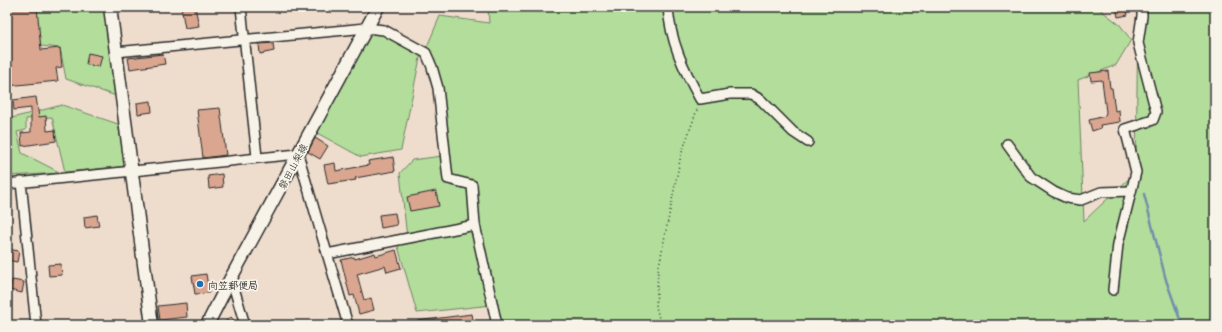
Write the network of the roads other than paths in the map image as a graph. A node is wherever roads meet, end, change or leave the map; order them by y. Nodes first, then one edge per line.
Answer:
1 (110, 7) edge
2 (241, 7) edge
3 (378, 7) edge
4 (668, 7) edge
5 (1142, 7) edge
6 (366, 28) junction
7 (244, 39) junction
8 (116, 52) junction
9 (808, 142) dead end
10 (1007, 144) dead end
11 (298, 154) junction
12 (257, 157) junction
13 (131, 170) junction
14 (21, 182) junction
15 (7, 184) edge
16 (1132, 191) junction
17 (475, 225) junction
18 (327, 254) junction
19 (231, 278) junction
20 (1113, 290) dead end
21 (36, 325) edge
22 (152, 325) edge
23 (207, 325) edge
24 (245, 325) edge
25 (348, 325) edge
26 (497, 325) edge

1 - 8 main road
2 - 7 street
3 - 6 main road, 磐田山梨線
4 - 9 street
5 - 16 street
6 - 7 street
6 - 11 main road, 磐田山梨線
6 - 17 street
7 - 8 street
7 - 12 street
8 - 13 main road
10 - 16 street
11 - 12 street
11 - 18 street
11 - 19 main road, 磐田山梨線
12 - 13 street
13 - 14 street
13 - 22 main road
14 - 15 street
14 - 21 street
16 - 20 street
17 - 18 street
17 - 26 street
18 - 25 street
19 - 23 main road, 磐田山梨線
19 - 24 street

